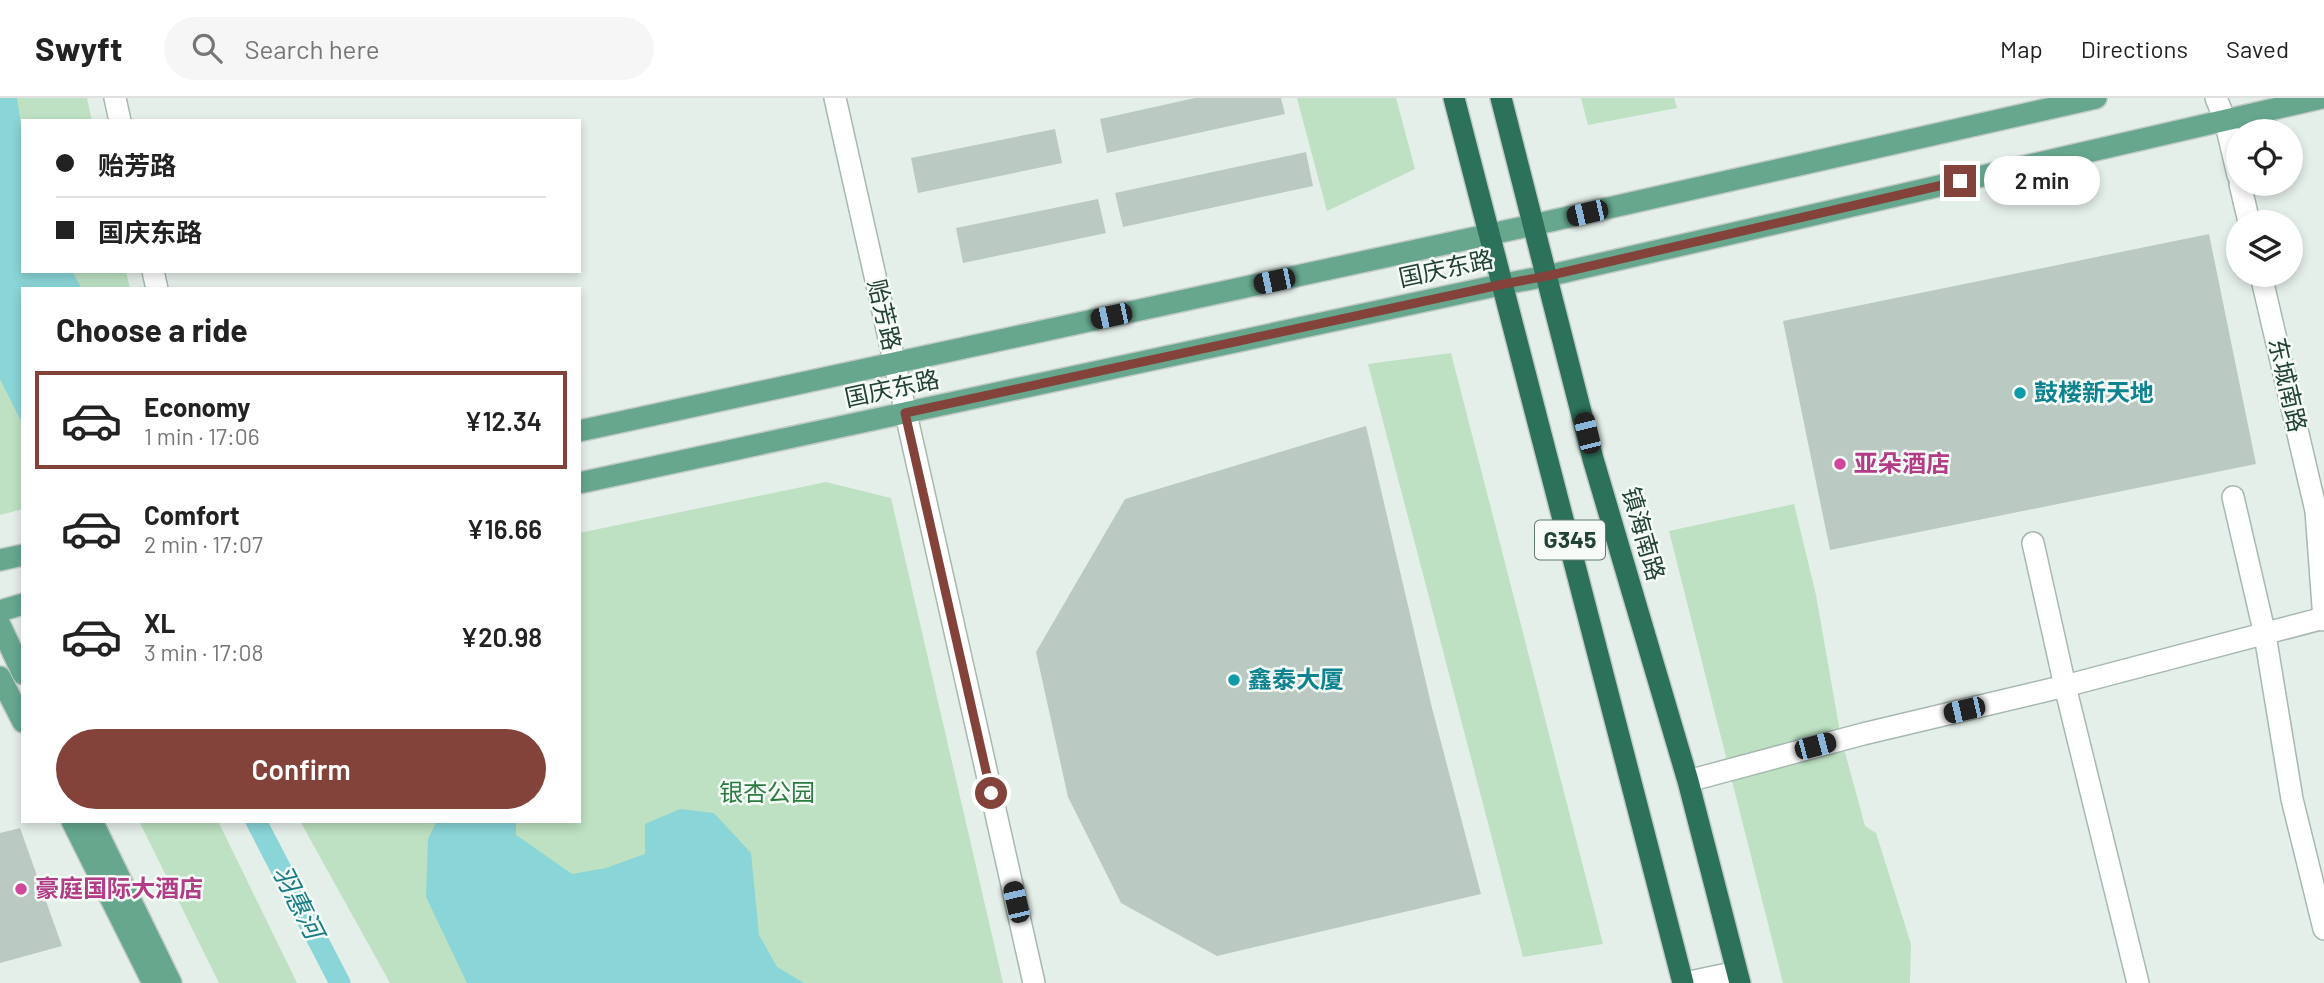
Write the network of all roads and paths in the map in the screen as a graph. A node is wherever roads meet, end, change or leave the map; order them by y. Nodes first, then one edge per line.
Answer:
1 (115, 98) edge
2 (835, 98) edge
3 (1454, 98) edge
4 (1501, 98) edge
5 (2096, 98) edge
6 (2216, 98) edge
7 (2322, 98) edge
8 (120, 119) edge
9 (2225, 120) junction
10 (2226, 124) edge
11 (1533, 225) junction
12 (1491, 234) junction
13 (1547, 276) junction
14 (1504, 284) junction
15 (2264, 287) edge
16 (894, 362) junction
17 (905, 413) junction
18 (581, 431) edge
19 (581, 483) edge
20 (2233, 497) dead end
21 (2033, 543) dead end
22 (21, 605) edge
23 (0, 611) edge
24 (2324, 619) edge
25 (0, 625) edge
26 (2265, 635) junction
27 (21, 670) edge
28 (0, 677) edge
29 (2065, 686) junction
30 (21, 718) edge
31 (1688, 781) junction
32 (73, 823) edge
33 (93, 823) edge
34 (2324, 929) edge
35 (1739, 977) edge
36 (153, 983) edge
37 (171, 983) edge
38 (1034, 983) edge
39 (1684, 983) edge
40 (2138, 983) edge

1 - 8 street
2 - 16 street, 贻芳路
3 - 12 highway, G345
4 - 11 highway, 镇海南路 / G345
5 - 11 main road, 国庆东路
6 - 9 street
7 - 9 main road, 国庆东路
9 - 10 street
9 - 13 main road, 国庆东路
11 - 12 main road, 国庆东路
11 - 13 highway, 镇海南路 / G345
12 - 14 highway, G345
12 - 16 main road, 国庆东路
13 - 14 main road, 国庆东路
13 - 31 highway, 镇海南路 / G345
14 - 17 main road, 国庆东路
14 - 39 highway, G345
15 - 24 street, 东城南路
16 - 17 street, 贻芳路
16 - 18 main road, 国庆东路
17 - 19 main road, 国庆东路
17 - 38 street, 贻芳路
20 - 26 street
21 - 29 street
22 - 23 main road
24 - 26 street
25 - 27 main road
26 - 29 street
26 - 34 street
28 - 30 main road
29 - 31 street
29 - 40 street
31 - 35 highway, 镇海南路 / G345
32 - 36 main road
33 - 37 main road
35 - 39 street

